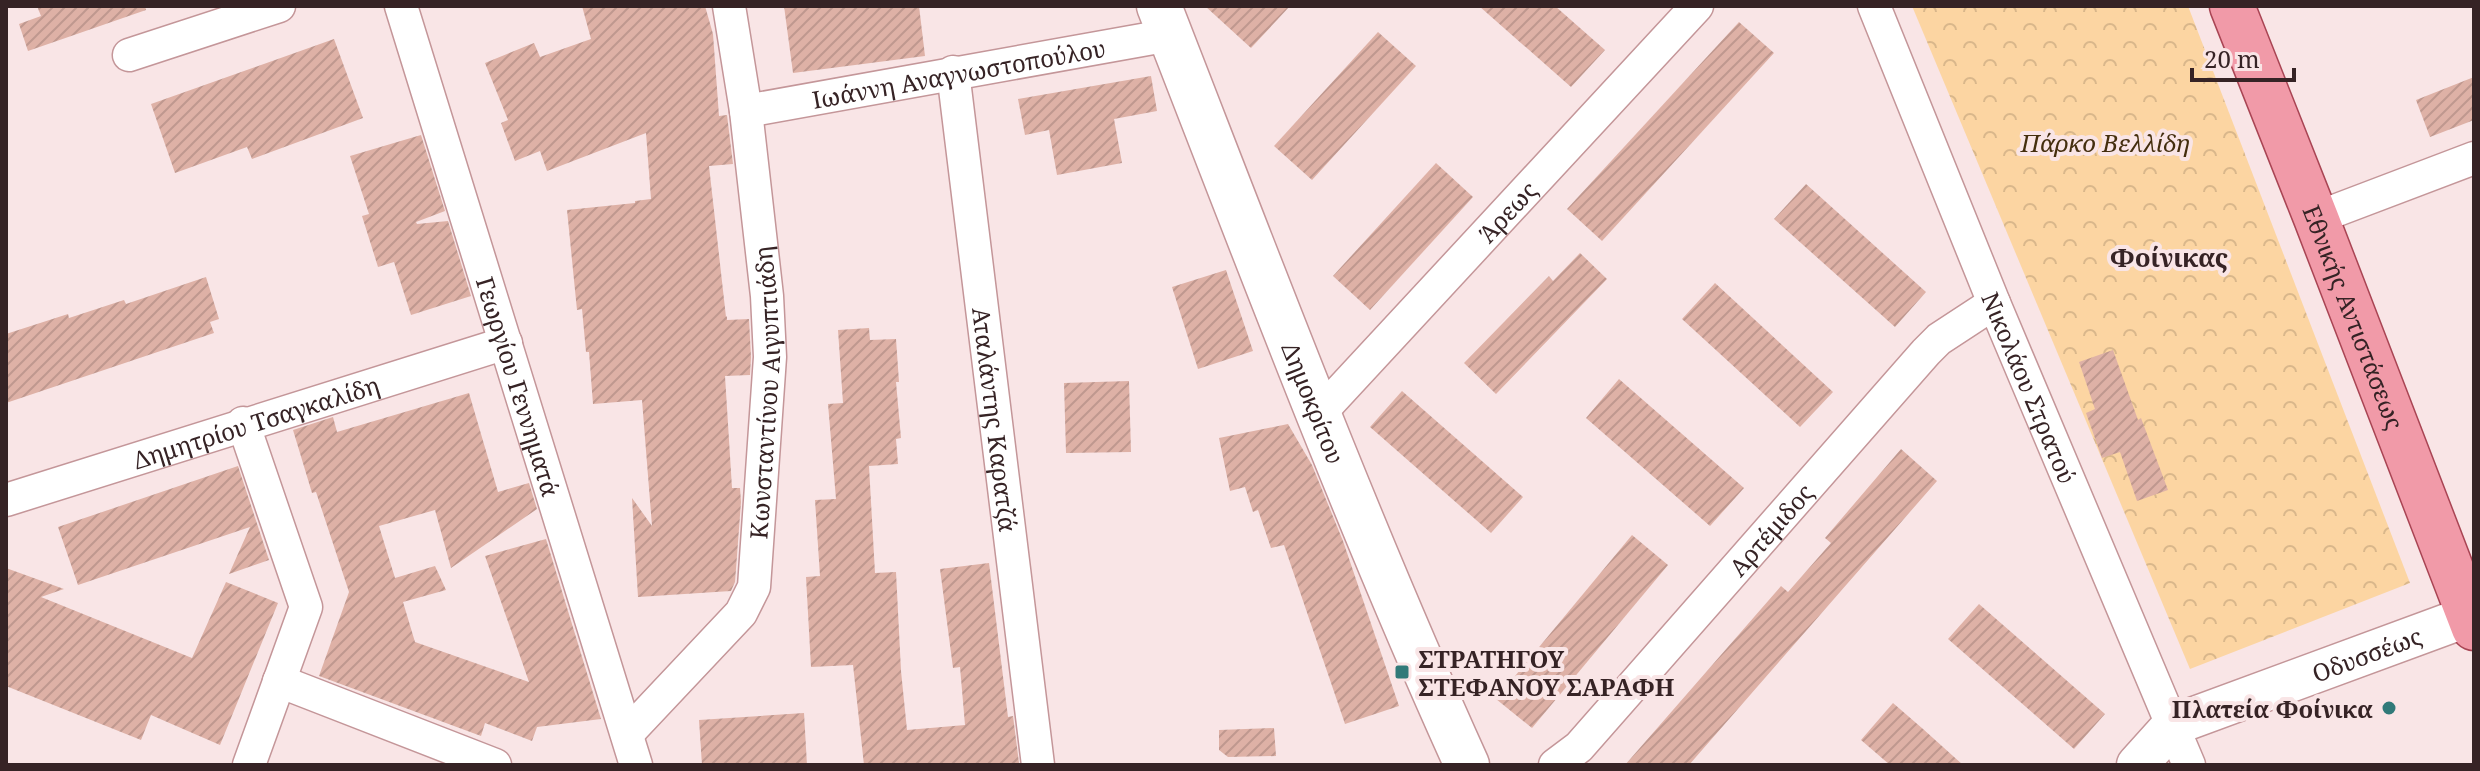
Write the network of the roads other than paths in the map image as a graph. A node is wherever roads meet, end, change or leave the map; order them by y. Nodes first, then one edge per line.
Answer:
1 (279, 6) edge
2 (401, 6) edge
3 (729, 6) edge
4 (1697, 6) edge
5 (1874, 6) edge
6 (2232, 6) edge
7 (1165, 20) edge
8 (129, 55) dead end
9 (953, 72) junction
10 (746, 111) junction
11 (2474, 158) edge
12 (2316, 218) junction
13 (1994, 303) junction
14 (506, 343) junction
15 (1318, 415) junction
16 (243, 423) junction
17 (6, 500) edge
18 (2472, 619) edge
19 (279, 681) junction
20 (2173, 725) junction
21 (627, 734) junction
22 (434, 754) edge
23 (249, 765) edge
24 (495, 765) edge
25 (636, 765) edge
26 (1038, 765) edge
27 (1467, 765) edge
28 (1555, 765) edge
29 (2137, 765) edge
30 (2189, 765) edge

1 - 8 street
2 - 14 street, Γεωργίου Γεννηματά
3 - 10 street, Κωνσταντίνου Αιγυπτιάδη
4 - 15 street, Άρεως
5 - 13 street, Νικολάου Στρατού
6 - 12 main road, Εθνικής Αντιστάσεως
7 - 9 street, Ιωάννη Αναγνωστοπούλου
7 - 15 main road, Δημοκρίτου
9 - 10 street, Ιωάννη Αναγνωστοπούλου
9 - 26 street, Αταλάντης Καρατζά
10 - 21 street, Κωνσταντίνου Αιγυπτιάδη
11 - 12 street
12 - 18 main road, Εθνικής Αντιστάσεως
13 - 20 street, Νικολάου Στρατού
13 - 28 street, Αρτέμιδος
14 - 16 street, Δημητρίου Τσαγκαλίδη
14 - 21 street, Γεωργίου Γεννηματά
15 - 27 main road, Δημοκρίτου
16 - 17 street, Δημητρίου Τσαγκαλίδη
16 - 19 street
18 - 20 street, Οδυσσέως
19 - 22 street
19 - 23 street
20 - 29 street
20 - 30 street, Νικολάου Στρατού
21 - 25 street, Γεωργίου Γεννηματά
22 - 24 street

